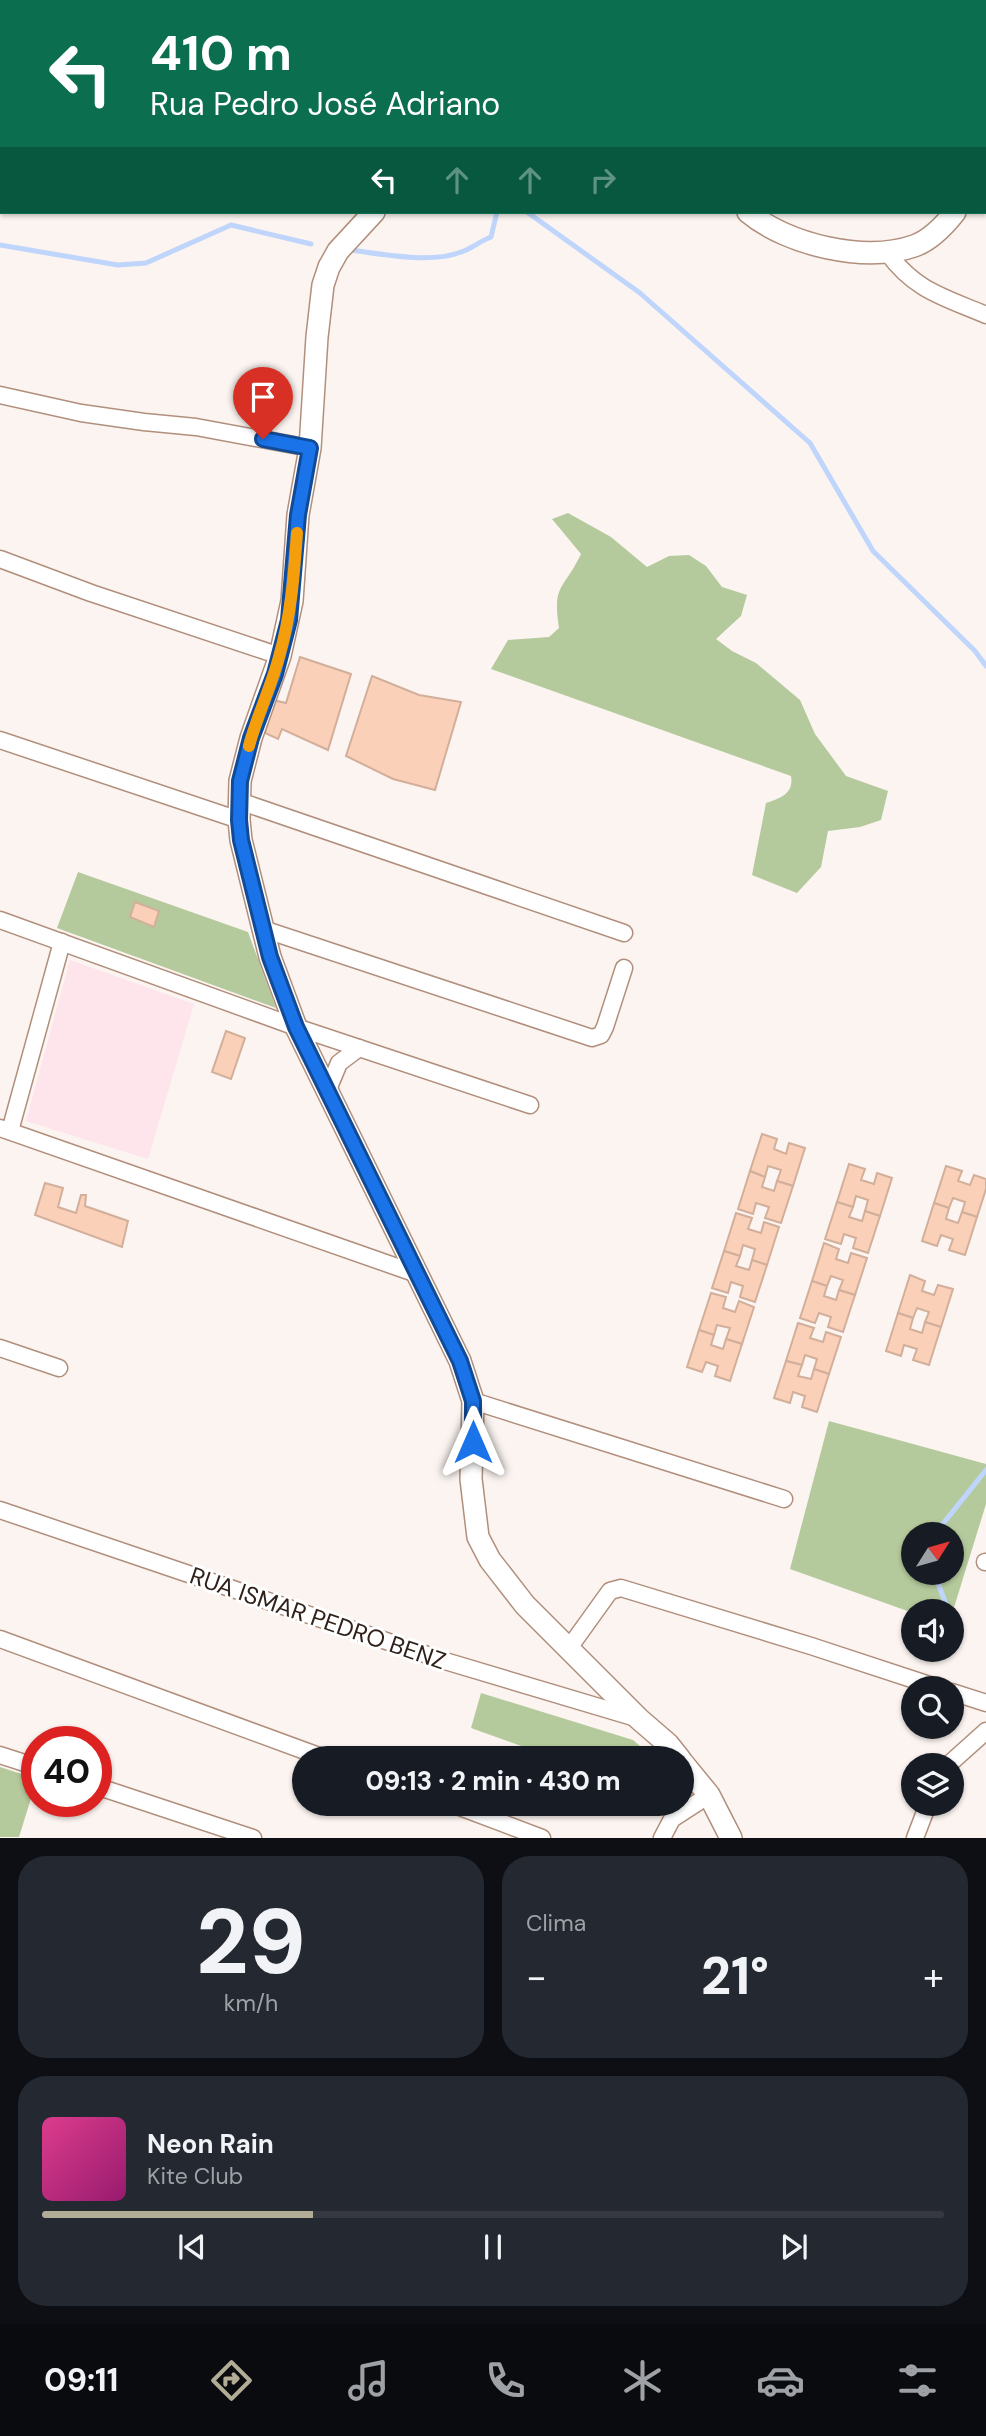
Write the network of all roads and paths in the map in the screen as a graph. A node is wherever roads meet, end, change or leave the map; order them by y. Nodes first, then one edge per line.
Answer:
1 (372, 214) edge
2 (751, 214) edge
3 (954, 214) edge
4 (887, 252) junction
5 (986, 315) edge
6 (0, 395) edge
7 (310, 448) junction
8 (0, 559) edge
9 (280, 656) junction
10 (0, 740) edge
11 (239, 811) junction
12 (0, 920) edge
13 (263, 929) junction
14 (624, 933) dead end
15 (62, 942) junction
16 (624, 968) dead end
17 (296, 1027) junction
18 (359, 1048) junction
19 (327, 1092) junction
20 (530, 1105) dead end
21 (5, 1130) edge
22 (417, 1274) junction
23 (0, 1348) edge
24 (59, 1368) dead end
25 (473, 1401) junction
26 (784, 1499) dead end
27 (0, 1510) edge
28 (0, 1639) edge
29 (569, 1648) junction
30 (902, 1676) edge
31 (964, 1696) edge
32 (986, 1703) edge
33 (639, 1719) junction
34 (986, 1731) edge
35 (292, 1746) edge
36 (670, 1746) edge
37 (961, 1753) edge
38 (0, 1755) edge
39 (21, 1762) edge
40 (694, 1776) edge
41 (112, 1791) edge
42 (709, 1795) junction
43 (484, 1816) edge
44 (923, 1816) edge
45 (253, 1838) edge
46 (542, 1838) edge
47 (662, 1838) edge
48 (731, 1838) edge
49 (915, 1838) edge

1 - 7 street
2 - 4 street
3 - 4 street
4 - 5 street
6 - 7 street
7 - 9 street
8 - 9 street
9 - 11 street
10 - 11 street
11 - 13 street
11 - 14 street
12 - 15 street
13 - 16 street
13 - 17 street
15 - 17 street
15 - 21 street
17 - 18 street
17 - 19 street
18 - 19 street
18 - 20 street
19 - 22 street
21 - 22 street
22 - 25 street
23 - 24 street
25 - 26 street
25 - 29 street
27 - 33 street, RUA ISMAR PEDRO BENZ
28 - 35 street
29 - 30 street
29 - 33 street
31 - 32 street
33 - 36 street
34 - 37 street
38 - 39 street
40 - 42 street
41 - 45 street
42 - 47 street
42 - 48 street
43 - 46 street
44 - 49 street

